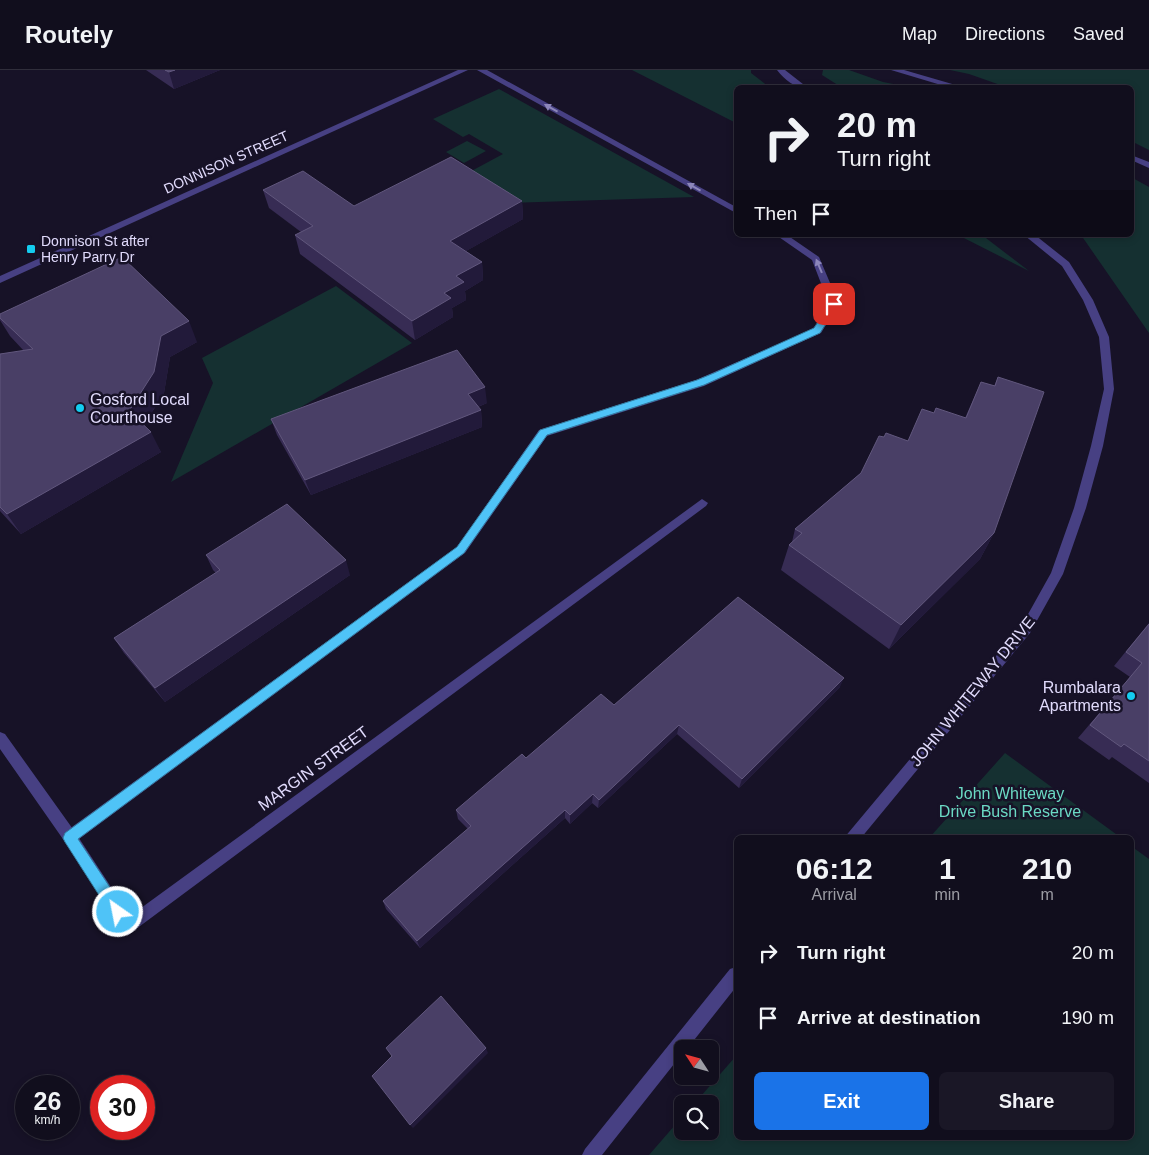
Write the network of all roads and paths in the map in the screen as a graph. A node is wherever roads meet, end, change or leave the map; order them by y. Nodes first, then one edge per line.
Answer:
1 (464, 70) edge
2 (481, 70) edge
3 (781, 70) edge
4 (895, 70) edge
5 (800, 85) edge
6 (951, 85) edge
7 (1134, 158) edge
8 (1149, 165) edge
9 (734, 209) edge
10 (783, 237) edge
11 (1032, 237) edge
12 (0, 280) edge
13 (702, 503) dead end
14 (0, 738) edge
15 (854, 835) edge
16 (70, 838) junction
17 (734, 978) edge
18 (591, 1155) edge

1 - 12 street, DONNISON STREET
9 -> 2 street
3 - 5 street
4 - 6 street
7 - 8 street
16 -> 10 street
11 - 15 street, JOHN WHITEWAY DRIVE
13 - 16 street, MARGIN STREET
14 - 16 street, MARGIN STREET
17 - 18 street

